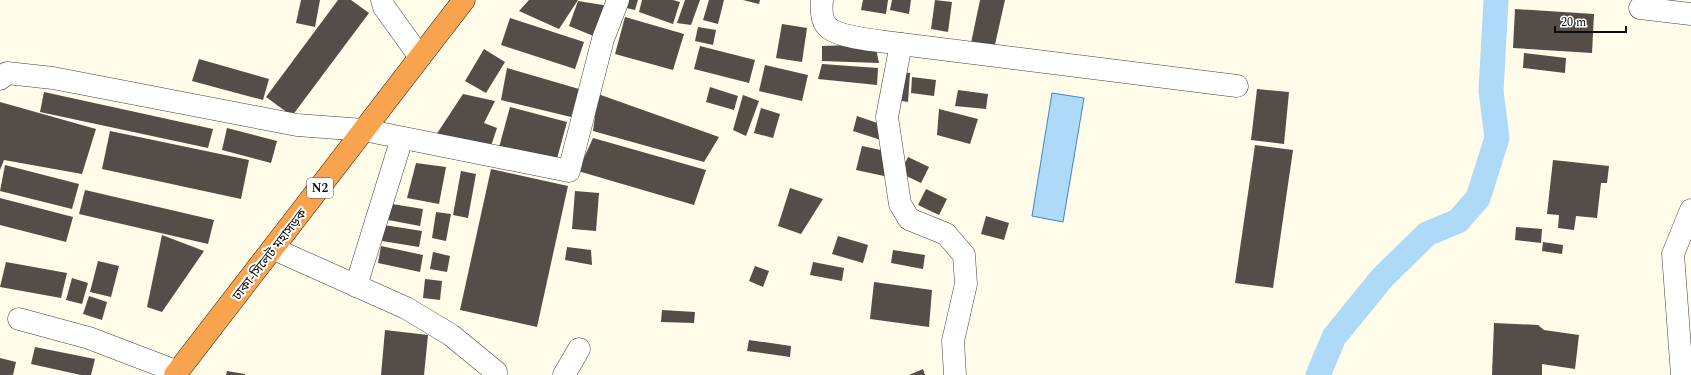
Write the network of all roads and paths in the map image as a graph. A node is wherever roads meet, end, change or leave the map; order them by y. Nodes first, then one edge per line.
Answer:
1 (382, 0) edge
2 (464, 0) edge
3 (618, 0) edge
4 (822, 0) edge
5 (1640, 8) dead end
6 (1691, 14) edge
7 (901, 44) junction
8 (420, 57) junction
9 (0, 79) edge
10 (1236, 86) dead end
11 (364, 130) junction
12 (402, 138) junction
13 (1691, 210) edge
14 (274, 249) junction
15 (356, 286) junction
16 (19, 319) dead end
17 (578, 349) dead end
18 (496, 372) dead end
19 (177, 373) edge
20 (564, 375) edge
21 (955, 375) edge
22 (1682, 375) edge

1 - 8 street
2 - 8 highway, ঢাকা-সিলেট মহাসড়ক / N2
3 - 12 street
4 - 7 street
5 - 6 street
7 - 10 street
7 - 21 street
8 - 11 highway, ঢাকা-সিলেট মহাসড়ক / N2
9 - 11 street
11 - 12 street
11 - 14 highway, ঢাকা-সিলেট মহাসড়ক / N2
12 - 15 street
13 - 22 street
14 - 15 street
14 - 19 highway, ঢাকা-সিলেট মহাসড়ক / N2
15 - 18 street
16 - 19 street
17 - 20 street

